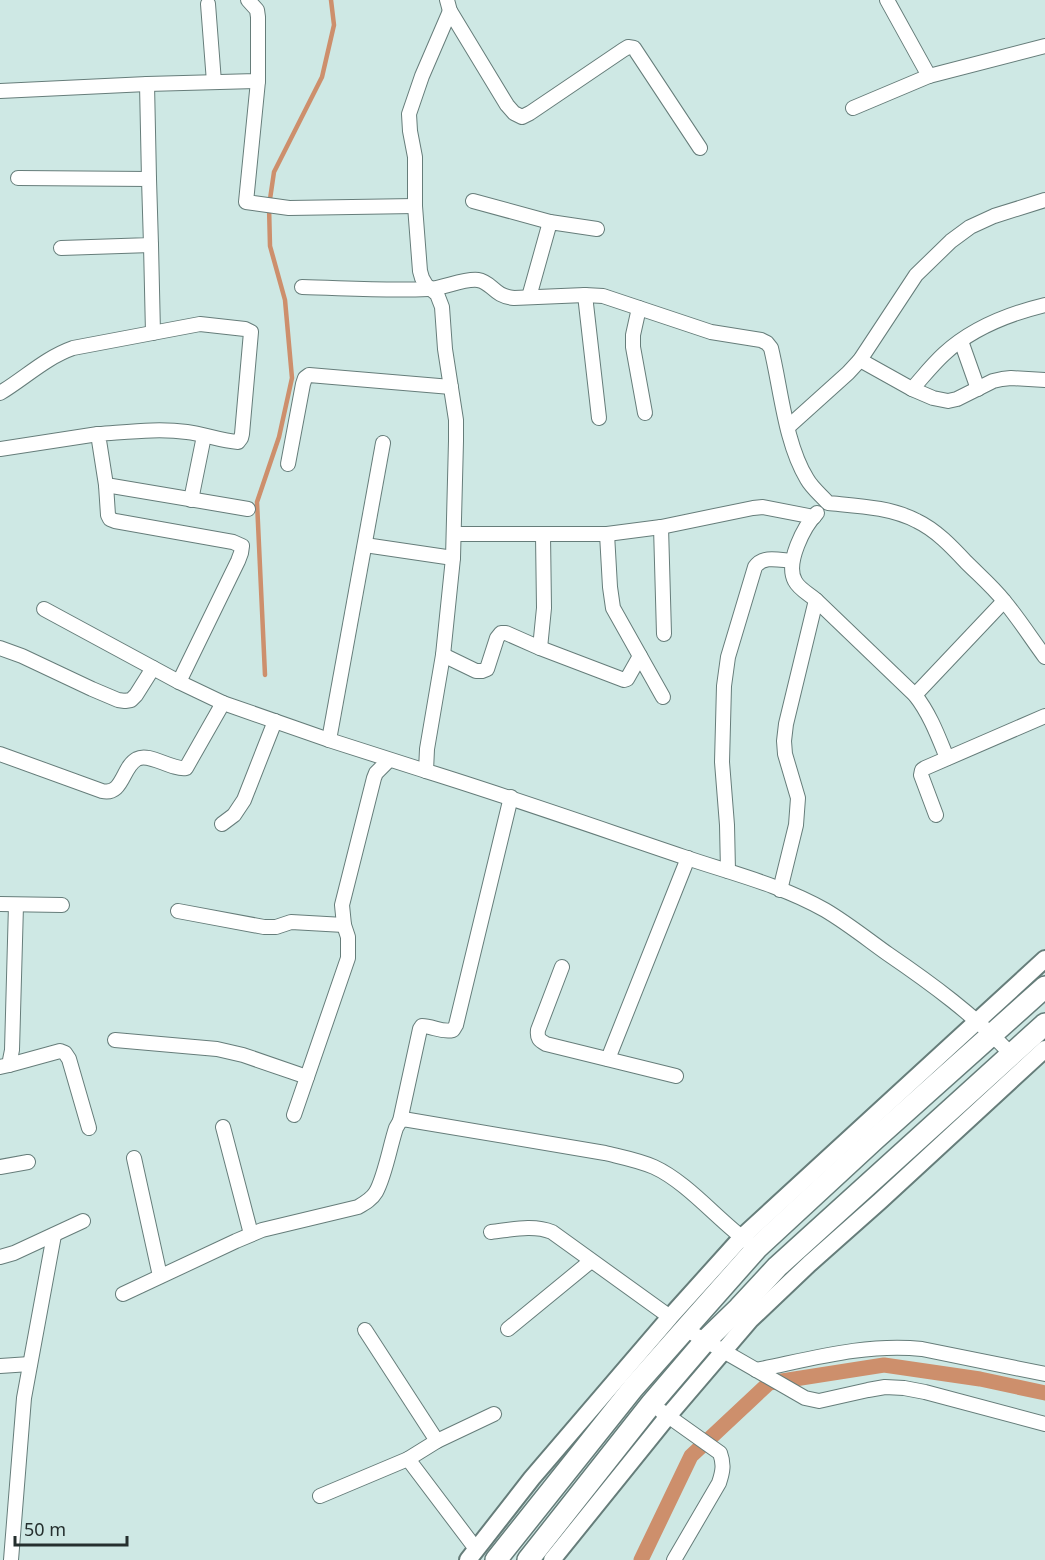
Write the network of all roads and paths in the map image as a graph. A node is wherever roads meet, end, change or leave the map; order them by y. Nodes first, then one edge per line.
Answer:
1 (248, 0) edge
2 (887, 0) edge
3 (208, 4) dead end
4 (448, 6) edge
5 (1045, 46) edge
6 (929, 76) junction
7 (258, 81) junction
8 (214, 82) junction
9 (147, 84) junction
10 (0, 91) edge
11 (853, 108) dead end
12 (700, 148) dead end
13 (18, 178) dead end
14 (149, 179) junction
15 (1045, 200) edge
16 (474, 201) dead end
17 (415, 206) junction
18 (550, 222) junction
19 (597, 229) dead end
20 (151, 245) junction
21 (61, 248) dead end
22 (302, 287) dead end
23 (430, 289) junction
24 (585, 295) junction
25 (529, 297) junction
26 (1045, 305) edge
27 (639, 308) junction
28 (153, 333) junction
29 (961, 341) junction
30 (860, 360) junction
31 (1045, 380) edge
32 (451, 387) junction
33 (912, 389) junction
34 (978, 389) junction
35 (0, 393) edge
36 (645, 414) dead end
37 (599, 418) dead end
38 (788, 427) junction
39 (98, 434) junction
40 (204, 436) junction
41 (383, 444) dead end
42 (0, 449) edge
43 (288, 464) dead end
44 (106, 485) junction
45 (191, 500) junction
46 (828, 503) junction
47 (248, 509) dead end
48 (814, 516) junction
49 (661, 527) junction
50 (455, 534) junction
51 (607, 534) junction
52 (543, 535) junction
53 (365, 545) junction
54 (453, 558) junction
55 (792, 561) junction
56 (816, 600) junction
57 (1004, 602) junction
58 (44, 609) dead end
59 (664, 634) dead end
60 (0, 648) edge
61 (540, 648) junction
62 (443, 655) junction
63 (640, 656) junction
64 (1045, 657) edge
65 (153, 668) junction
66 (179, 682) junction
67 (915, 695) junction
68 (663, 697) dead end
69 (223, 703) junction
70 (1045, 716) edge
71 (266, 718) junction
72 (329, 740) junction
73 (0, 754) edge
74 (947, 758) junction
75 (389, 760) junction
76 (426, 771) junction
77 (511, 797) junction
78 (936, 815) dead end
79 (222, 824) dead end
80 (688, 858) junction
81 (728, 871) junction
82 (780, 890) junction
83 (0, 904) edge
84 (16, 904) junction
85 (62, 905) dead end
86 (178, 911) dead end
87 (344, 925) junction
88 (1045, 959) edge
89 (562, 967) dead end
90 (1045, 987) edge
91 (1045, 1024) edge
92 (985, 1028) junction
93 (115, 1040) dead end
94 (1045, 1049) edge
95 (1011, 1054) junction
96 (608, 1059) junction
97 (4, 1066) edge
98 (676, 1076) dead end
99 (307, 1077) junction
100 (294, 1115) dead end
101 (400, 1121) junction
102 (224, 1127) dead end
103 (89, 1128) dead end
104 (134, 1158) dead end
105 (28, 1161) dead end
106 (0, 1167) edge
107 (83, 1221) dead end
108 (490, 1232) dead end
109 (251, 1234) junction
110 (54, 1235) junction
111 (750, 1243) junction
112 (1, 1259) edge
113 (591, 1261) junction
114 (160, 1276) junction
115 (123, 1294) dead end
116 (678, 1323) junction
117 (508, 1329) dead end
118 (365, 1330) dead end
119 (714, 1346) junction
120 (30, 1364) junction
121 (0, 1366) edge
122 (756, 1370) junction
123 (1045, 1374) edge
124 (660, 1410) junction
125 (494, 1414) dead end
126 (1045, 1424) edge
127 (437, 1441) junction
128 (408, 1460) junction
129 (320, 1496) dead end
130 (472, 1554) edge
131 (11, 1560) edge
132 (495, 1560) edge
133 (528, 1560) edge
134 (552, 1560) edge
135 (674, 1560) edge

1 - 7 street
2 - 6 street
3 - 8 street
4 - 12 street
4 - 17 street
5 - 6 street
6 - 11 street
7 - 8 street
7 - 17 street
8 - 9 street
9 - 10 street
9 - 14 street
13 - 14 street
14 - 20 street
15 - 30 street
16 - 18 street
17 - 23 street
18 - 19 street
18 - 25 street
20 - 21 street
20 - 28 street
22 - 23 street
23 - 25 street
23 - 32 street
24 - 25 street
24 - 27 street
24 - 37 street
26 - 29 street
27 - 36 street
27 - 38 street
28 - 35 street
28 - 40 street
29 - 33 street
29 - 34 street
30 - 33 street
30 - 38 street
31 - 34 street
32 - 43 street
32 - 50 street
33 - 34 street
38 - 46 street
39 - 40 street
39 - 42 street
39 - 44 street
40 - 45 street
41 - 53 street
44 - 45 street
44 - 66 street
45 - 47 street
46 - 48 street
46 - 57 street
48 - 49 street
48 - 55 street
49 - 51 street
49 - 59 street
50 - 52 street
50 - 54 street
51 - 52 street
51 - 63 street
52 - 61 street
53 - 54 street
53 - 72 street
54 - 62 street
55 - 56 street
55 - 81 street
56 - 67 street
56 - 82 street
57 - 64 street
57 - 67 street
58 - 65 street
60 - 65 street
61 - 62 street
61 - 63 street
62 - 76 street
63 - 68 street
65 - 66 street
66 - 69 street
67 - 74 street
69 - 71 street
69 - 73 street
70 - 74 street
71 - 72 street
71 - 79 street
72 - 75 street
74 - 78 street
75 - 76 street
75 - 87 street
76 - 77 street
77 - 80 street
77 - 101 street
80 - 81 street
80 - 96 street
81 - 82 street
82 - 92 street
83 - 84 street
84 - 85 street
84 - 97 street
86 - 87 street
87 - 99 street
88 - 92 street
89 - 96 street
90 - 92 highway
91 - 95 highway
92 - 95 street
92 - 111 highway
93 - 99 street
94 - 119 street
95 - 119 highway
96 - 98 street
97 - 103 street
99 - 100 street
101 - 109 street
101 - 111 street
102 - 109 street
104 - 114 street
105 - 106 street
107 - 110 street
108 - 113 street
109 - 114 street
110 - 112 street
110 - 120 street
111 - 116 highway
113 - 116 street
113 - 117 street
114 - 115 street
116 - 119 street
116 - 130 street
116 - 132 highway
118 - 127 street
119 - 122 street
119 - 124 highway
120 - 121 street
120 - 131 street
122 - 123 street
122 - 126 street
124 - 133 highway
124 - 134 street
124 - 135 street
125 - 127 street
127 - 128 street
128 - 129 street
128 - 130 street

